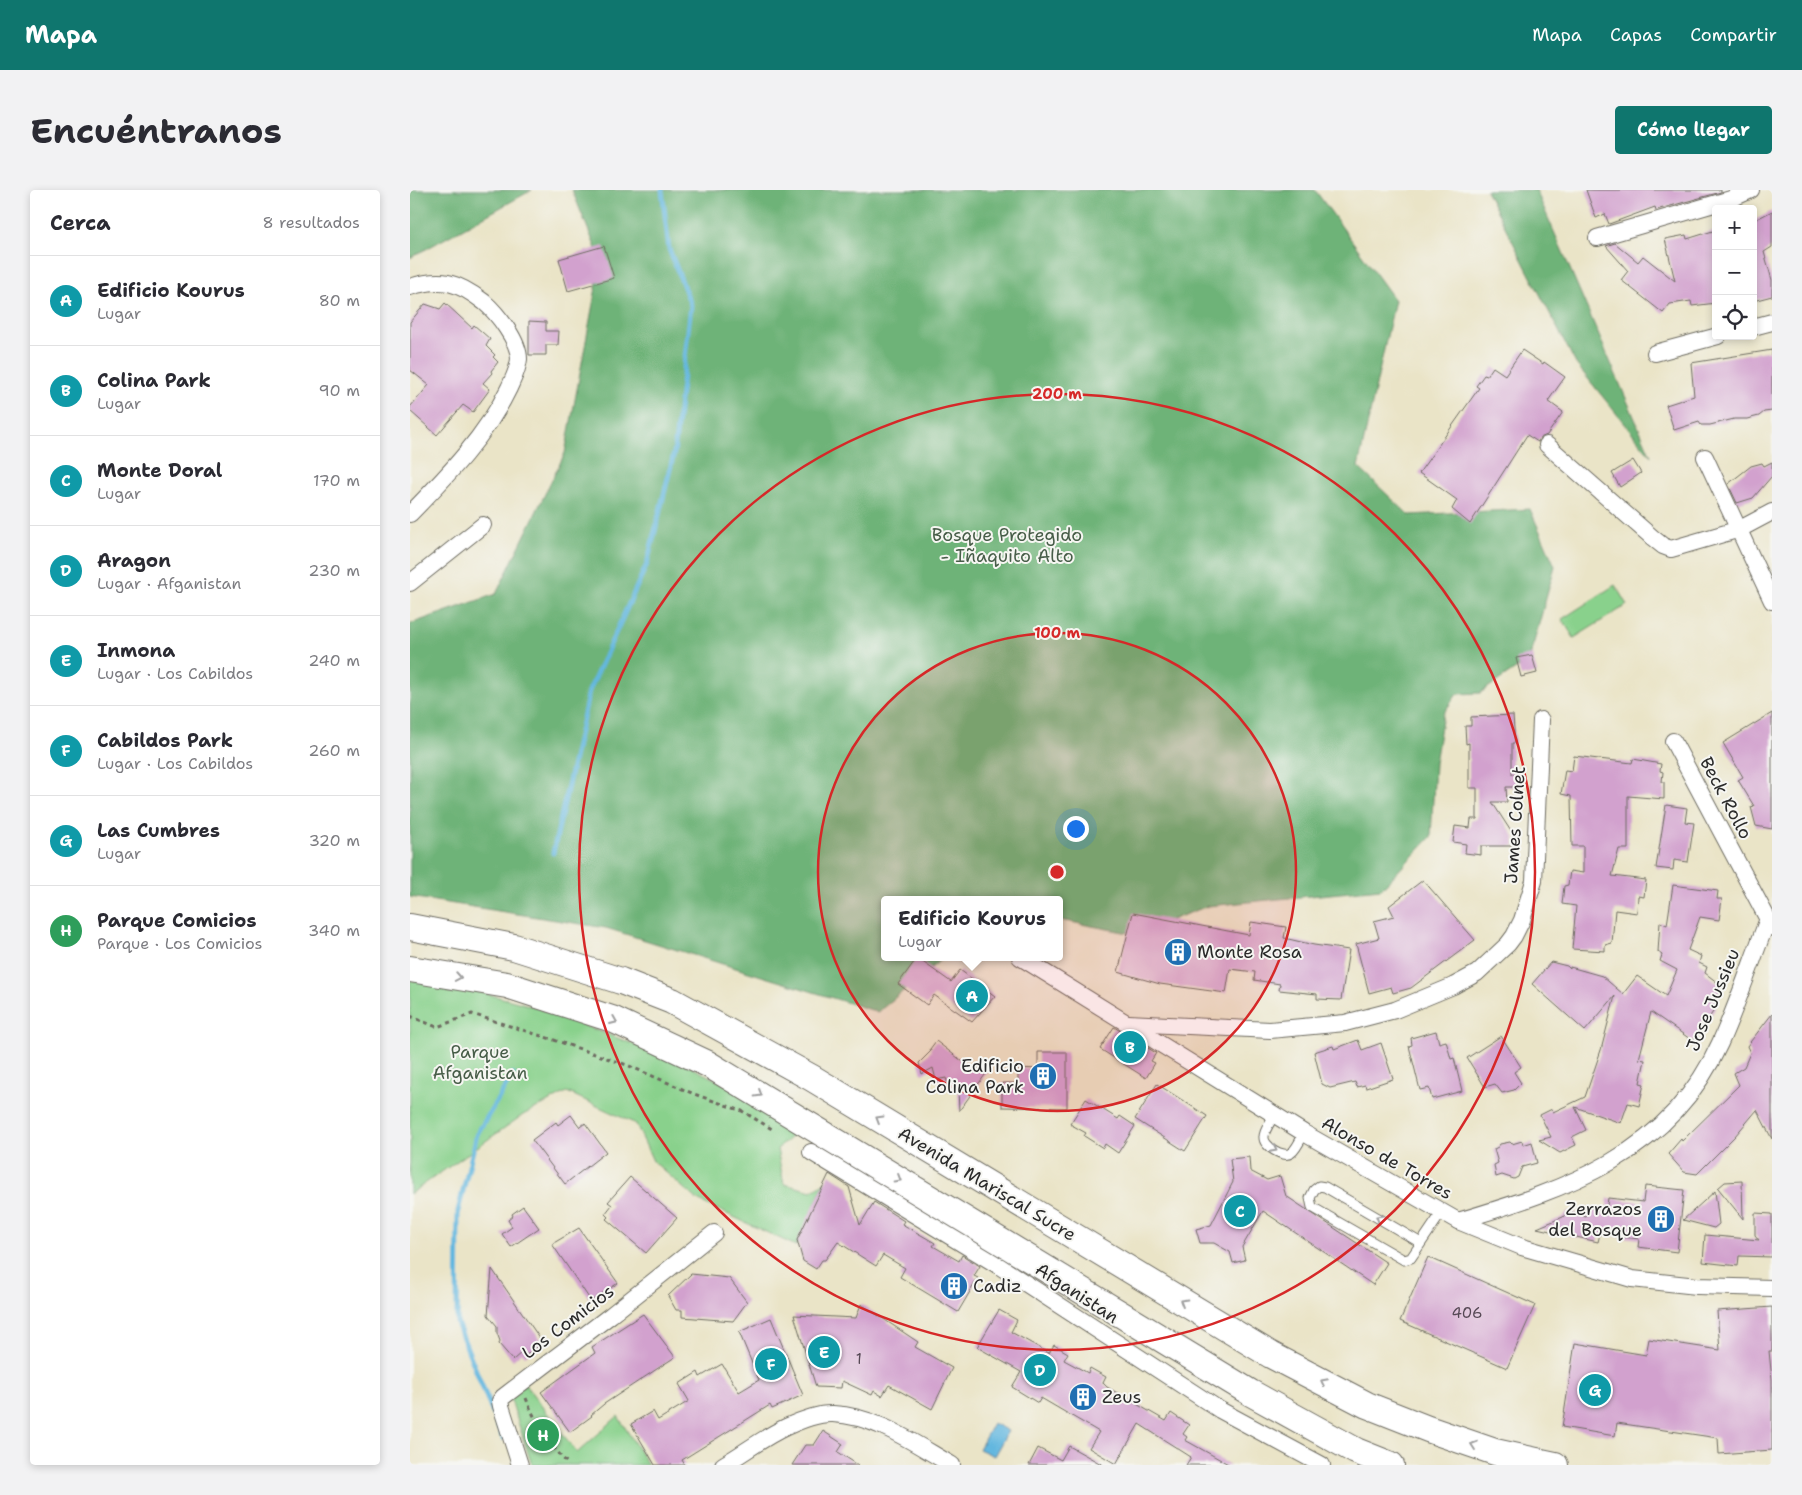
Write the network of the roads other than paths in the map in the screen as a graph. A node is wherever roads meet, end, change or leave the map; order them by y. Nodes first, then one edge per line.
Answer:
1 (1751, 190) edge
2 (1597, 238) dead end
3 (410, 287) edge
4 (1772, 322) edge
5 (1757, 326) edge
6 (1712, 338) edge
7 (1656, 353) dead end
8 (1548, 445) dead end
9 (1705, 457) dead end
10 (1772, 512) edge
11 (410, 514) edge
12 (483, 525) dead end
13 (1740, 529) junction
14 (410, 583) edge
15 (1772, 601) edge
16 (1541, 720) dead end
17 (1673, 741) dead end
18 (1770, 923) edge
19 (410, 927) edge
20 (1026, 961) edge
21 (410, 969) edge
22 (1126, 1023) junction
23 (1274, 1115) junction
24 (1304, 1133) junction
25 (811, 1152) dead end
26 (1442, 1212) junction
27 (1458, 1221) junction
28 (714, 1233) dead end
29 (1421, 1243) junction
30 (1772, 1288) edge
31 (520, 1465) edge
32 (723, 1465) edge
33 (952, 1465) edge
34 (1322, 1465) edge
35 (1391, 1465) edge
36 (1555, 1465) edge

1 - 2 street
3 - 11 street
4 - 5 street
6 - 7 street
8 - 13 street
9 - 13 street
10 - 13 street
12 - 14 street
13 - 15 street
16 - 22 street, James Colnet
17 - 18 street, Beck Rollo
18 - 27 street, Jose Jussieu
36 -> 19 main road, Avenida Mariscal Sucre
20 - 22 street, Alonso de Torres
21 -> 35 main road
22 - 23 street, Alonso de Torres
23 - 24 street, Alonso de Torres
23 -> 24 lane
24 - 26 street, Alonso de Torres
25 - 34 street, Afganistan
26 - 27 street, Alonso de Torres
26 - 29 lane
27 - 30 street, Alonso de Torres
28 - 31 street, Los Comicios
29 -> 29 lane
32 - 33 street

